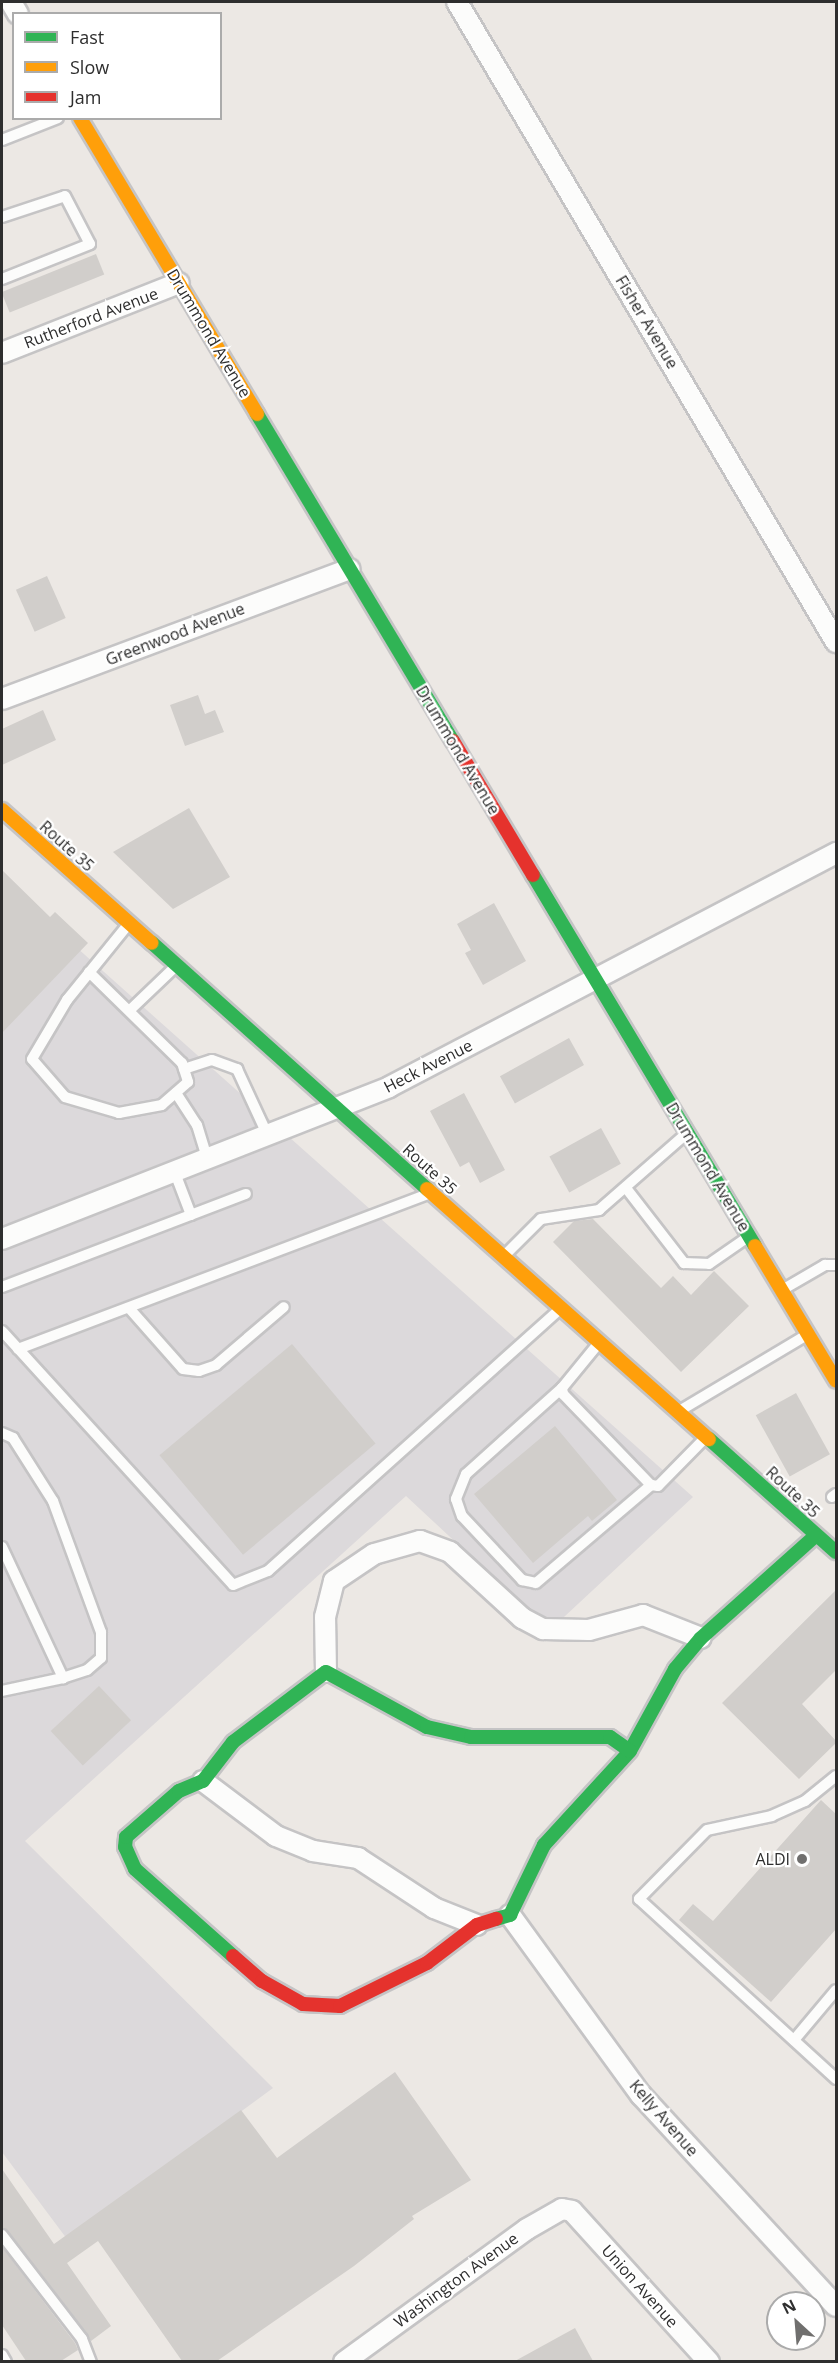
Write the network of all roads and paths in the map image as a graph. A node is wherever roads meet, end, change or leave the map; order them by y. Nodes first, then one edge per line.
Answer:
1 (457, 2) edge
2 (53, 120) edge
3 (81, 120) edge
4 (2, 140) edge
5 (2, 217) edge
6 (2, 279) edge
7 (179, 283) junction
8 (2, 353) edge
9 (349, 569) junction
10 (837, 642) edge
11 (2, 699) edge
12 (2, 810) edge
13 (837, 853) edge
14 (129, 923) junction
15 (177, 966) junction
16 (89, 972) junction
17 (595, 979) junction
18 (130, 1010) junction
19 (184, 1069) junction
20 (176, 1093) junction
21 (337, 1108) junction
22 (687, 1133) junction
23 (268, 1136) junction
24 (208, 1160) junction
25 (175, 1173) junction
26 (626, 1188) junction
27 (431, 1192) junction
28 (246, 1194) dead end
29 (191, 1215) junction
30 (749, 1236) junction
31 (2, 1239) edge
32 (504, 1256) junction
33 (837, 1265) edge
34 (2, 1287) edge
35 (782, 1290) junction
36 (284, 1307) dead end
37 (561, 1307) junction
38 (129, 1308) junction
39 (2, 1331) edge
40 (808, 1334) junction
41 (600, 1342) junction
42 (18, 1349) junction
43 (837, 1381) edge
44 (562, 1388) junction
45 (679, 1412) junction
46 (2, 1433) edge
47 (707, 1436) junction
48 (651, 1485) junction
49 (816, 1535) junction
50 (2, 1547) edge
51 (837, 1552) edge
52 (702, 1638) junction
53 (326, 1672) junction
54 (63, 1678) junction
55 (2, 1691) edge
56 (630, 1751) junction
57 (837, 1776) edge
58 (203, 1781) junction
59 (510, 1915) junction
60 (477, 1925) junction
61 (837, 1990) edge
62 (794, 2040) junction
63 (835, 2076) edge
64 (572, 2211) joint
65 (2, 2235) edge
66 (837, 2306) edge
67 (2, 2355) edge
68 (6, 2361) edge
69 (91, 2361) edge
70 (344, 2361) edge
71 (709, 2361) edge

1 - 10 street, Fisher Avenue
2 - 4 lane
3 - 7 street, Drummond Avenue
5 - 6 lane
7 - 8 street, Rutherford Avenue
7 - 9 street, Drummond Avenue
9 - 11 street, Greenwood Avenue
9 - 17 street, Drummond Avenue
12 - 14 street, Route 35
13 - 17 street, Heck Avenue
14 - 15 street, Route 35
14 - 16 lane
15 - 18 lane
15 - 21 street, Route 35
16 - 18 lane
16 - 20 lane
17 - 21 street, Heck Avenue
17 - 22 street, Drummond Avenue
18 - 19 lane
19 - 20 lane
19 - 23 lane
20 - 24 lane
21 - 23 street, Heck Avenue
21 - 27 street, Route 35
22 - 26 lane
22 - 30 street, Drummond Avenue
23 - 24 street, Heck Avenue
24 - 25 street, Heck Avenue
25 - 29 lane
25 - 31 street, Heck Avenue
26 - 30 lane
26 - 32 lane
27 - 32 street, Route 35
27 - 38 lane
28 - 29 lane
29 - 34 lane
30 - 35 street, Drummond Avenue
32 - 37 street, Route 35
33 - 35 lane
35 - 40 street, Drummond Avenue
36 - 38 lane
37 - 41 street, Route 35
37 - 42 lane
38 - 42 lane
39 - 42 lane
40 - 43 street, Drummond Avenue
40 - 45 lane
41 - 44 lane
41 - 45 street, Route 35
44 - 48 lane
44 - 48 lane
45 - 47 street, Route 35
46 - 54 lane
47 - 48 lane
47 - 49 street, Route 35
49 - 51 street, Route 35
49 - 52 street
50 - 54 lane
52 - 53 street
52 - 56 street
53 - 56 street
53 - 58 street
54 - 55 lane
56 - 59 street
57 - 62 lane
58 - 60 street
58 - 60 street
59 - 60 street
59 - 66 street, Kelly Avenue
61 - 62 lane
62 - 63 lane
64 - 70 street, Washington Avenue
64 - 71 street, Union Avenue
65 - 69 lane
67 - 68 lane

